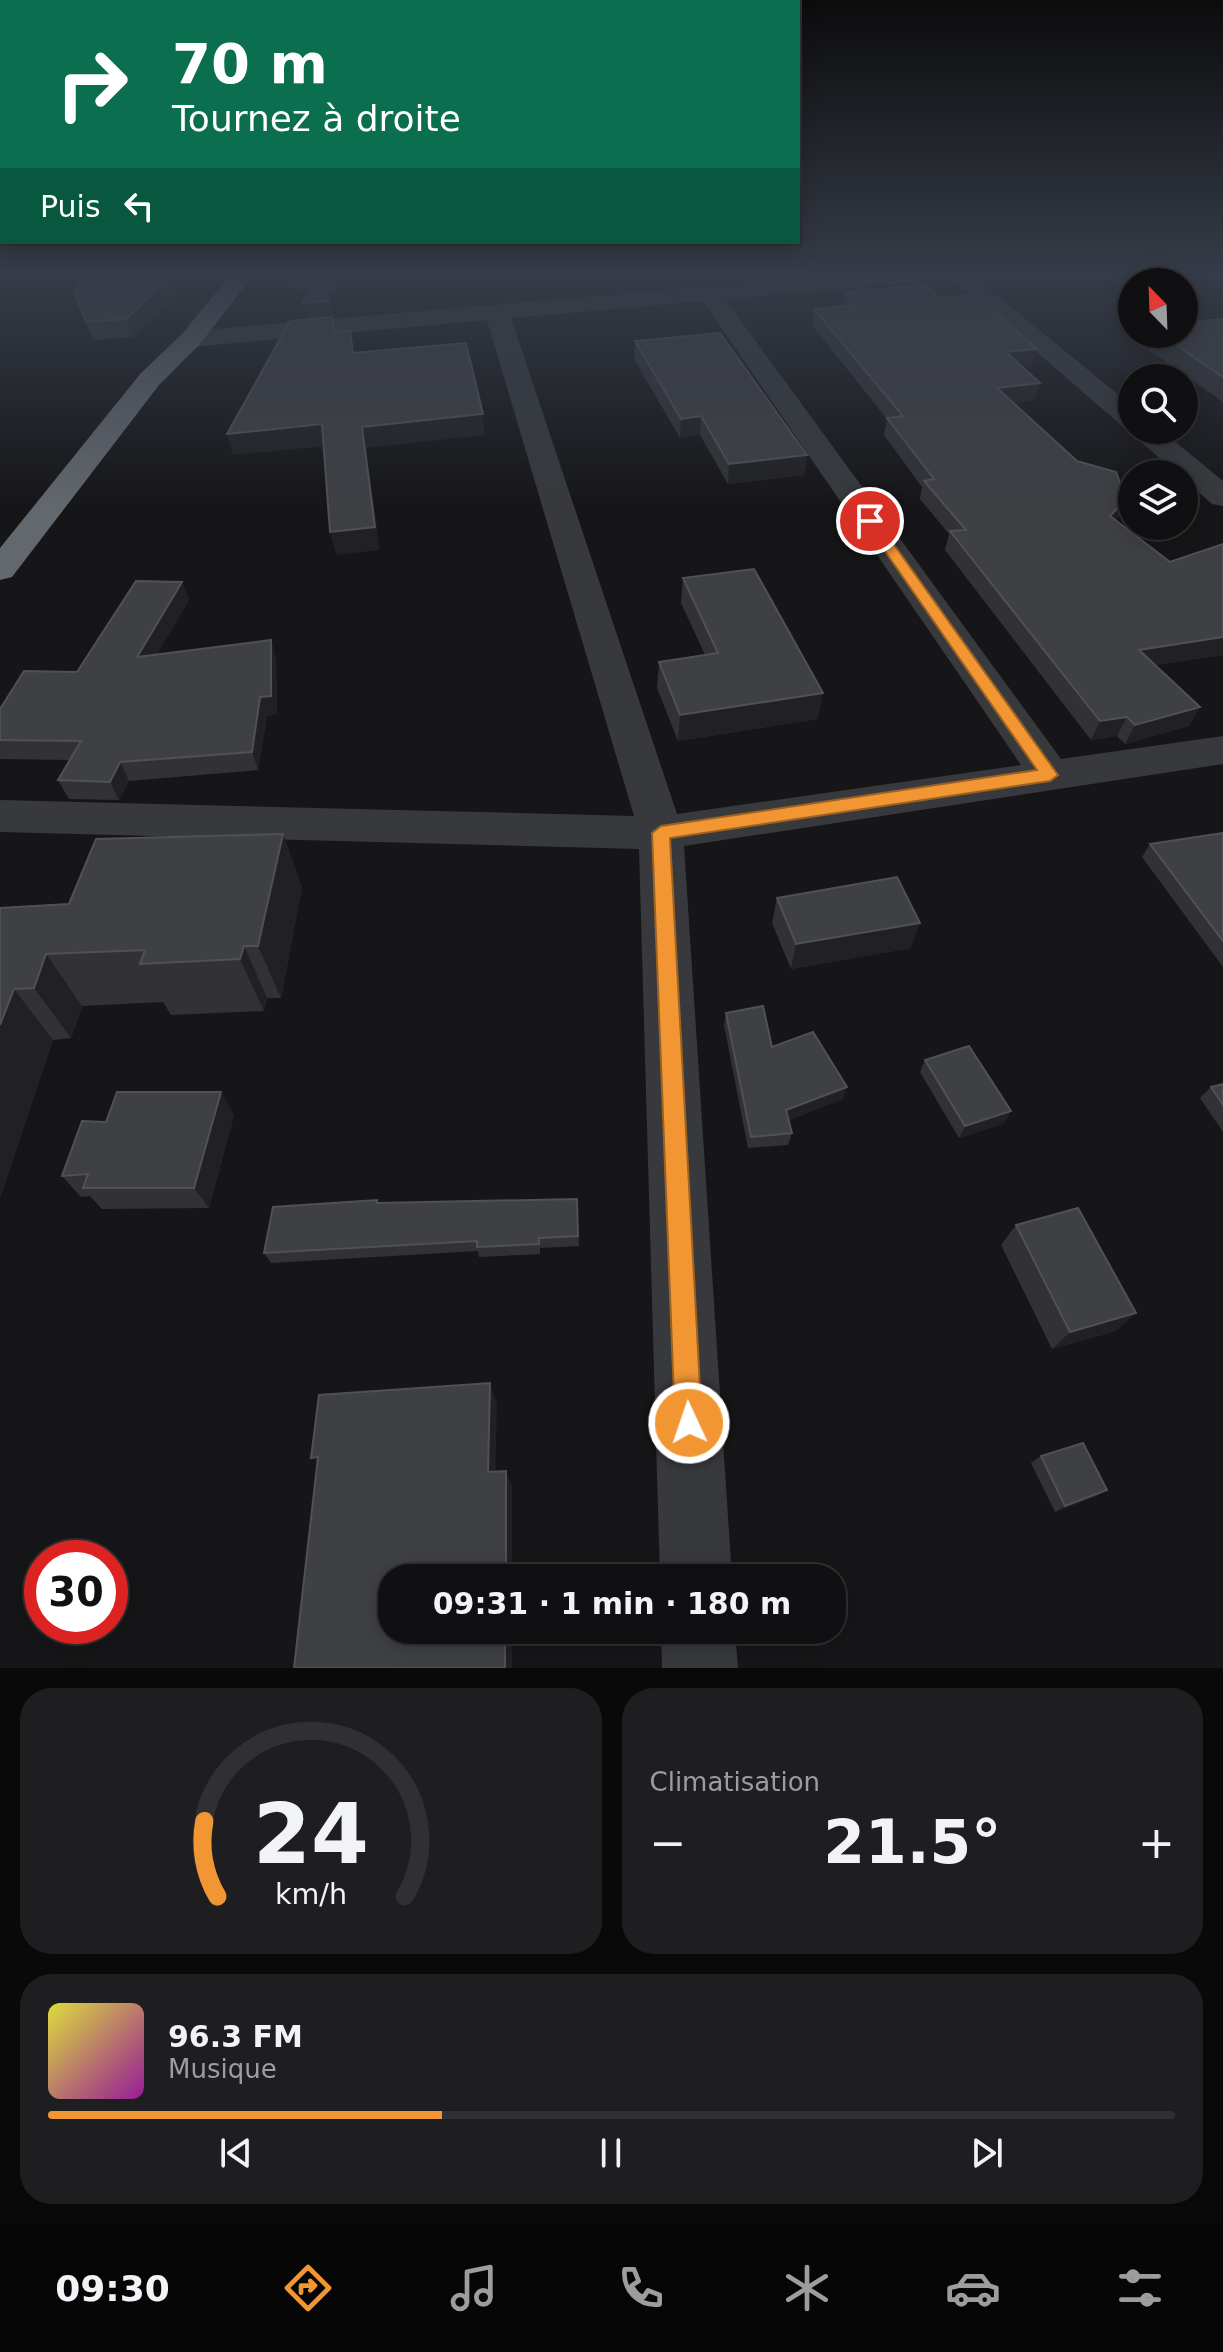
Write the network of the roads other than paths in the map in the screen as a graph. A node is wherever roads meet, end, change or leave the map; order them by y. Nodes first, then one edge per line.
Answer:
1 (178, 352) edge
2 (510, 352) edge
3 (751, 352) edge
4 (1051, 352) edge
5 (1118, 408) edge
6 (1161, 444) edge
7 (1223, 497) edge
8 (0, 570) edge
9 (1223, 750) edge
10 (1050, 775) junction
11 (0, 816) edge
12 (661, 833) junction
13 (695, 1564) edge
14 (699, 1644) edge
15 (700, 1668) edge

1 - 8 highway
2 - 12 street
3 - 10 street
4 - 5 street
6 - 7 street
9 - 10 street
10 - 12 street
11 - 12 street
12 - 13 street
14 - 15 street

